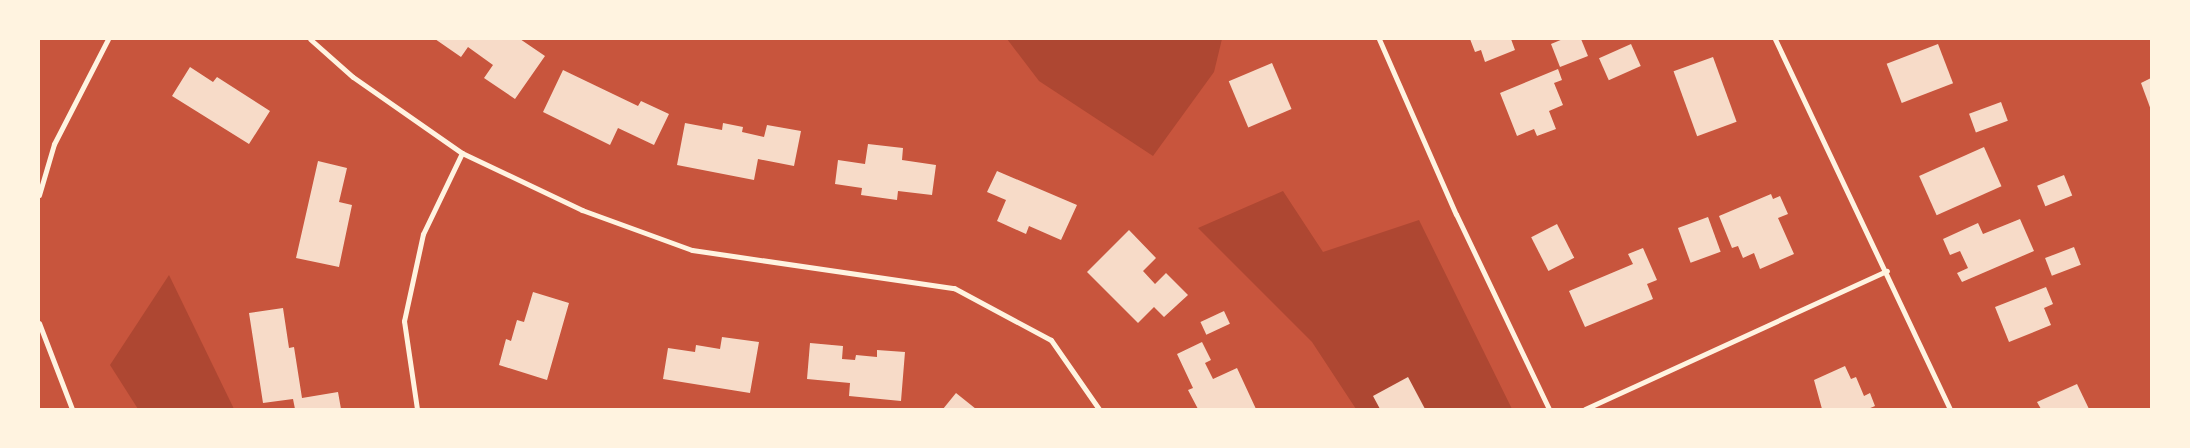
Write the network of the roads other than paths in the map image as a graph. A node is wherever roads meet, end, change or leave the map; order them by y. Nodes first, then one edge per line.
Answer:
1 (108, 39) edge
2 (310, 39) edge
3 (1379, 39) edge
4 (1775, 39) edge
5 (462, 153) junction
6 (39, 195) edge
7 (1887, 271) junction
8 (39, 323) edge
9 (72, 409) edge
10 (417, 409) edge
11 (1099, 409) edge
12 (1549, 409) edge
13 (1585, 409) edge
14 (1950, 409) edge

1 - 6 street
2 - 5 street
3 - 12 street
4 - 7 street
5 - 10 street
5 - 11 street
7 - 13 street
7 - 14 street
8 - 9 street

